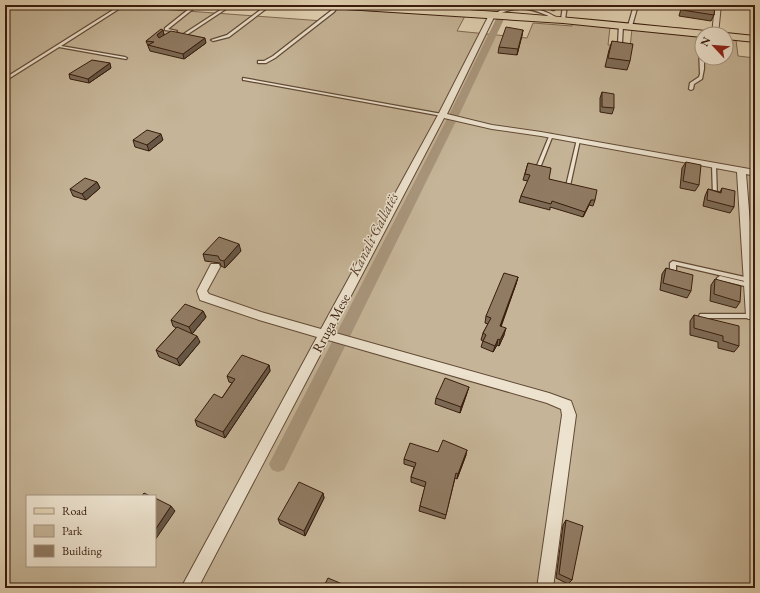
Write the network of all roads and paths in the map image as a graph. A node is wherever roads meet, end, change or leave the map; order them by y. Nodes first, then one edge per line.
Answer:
1 (123, 5) edge
2 (196, 5) edge
3 (230, 5) edge
4 (269, 5) edge
5 (330, 5) edge
6 (337, 5) edge
7 (475, 5) edge
8 (508, 5) edge
9 (550, 5) edge
10 (565, 5) edge
11 (636, 5) edge
12 (718, 5) edge
13 (353, 6) edge
14 (402, 7) edge
15 (432, 8) edge
16 (505, 9) junction
17 (553, 9) dead end
18 (466, 13) junction
19 (494, 15) junction
20 (560, 20) junction
21 (626, 25) junction
22 (716, 26) edge
23 (177, 33) edge
24 (694, 34) edge
25 (184, 35) junction
26 (190, 36) edge
27 (734, 37) edge
28 (166, 38) edge
29 (755, 39) edge
30 (213, 40) dead end
31 (58, 46) junction
32 (627, 51) edge
33 (125, 58) dead end
34 (259, 62) dead end
35 (701, 66) edge
36 (244, 79) dead end
37 (5, 80) edge
38 (691, 89) dead end
39 (445, 116) junction
40 (551, 135) junction
41 (578, 140) junction
42 (714, 166) junction
43 (538, 168) edge
44 (741, 171) junction
45 (755, 174) edge
46 (568, 186) edge
47 (715, 196) edge
48 (215, 267) dead end
49 (673, 272) edge
50 (749, 282) junction
51 (721, 284) edge
52 (702, 316) edge
53 (752, 316) joint
54 (328, 335) junction
55 (189, 588) edge
56 (545, 588) edge

1 - 31 lane
2 - 28 lane
3 - 25 lane
4 - 30 lane
5 - 6 main road
6 - 13 main road
6 - 34 lane
7 - 18 lane
8 - 16 lane
9 - 17 lane
10 - 20 lane
11 - 21 lane
12 - 22 street
13 - 14 main road
14 - 15 main road
15 - 18 main road
16 - 19 lane
16 - 20 lane
18 - 19 main road
19 - 20 main road
19 - 39 street, Rruga Mese
20 - 21 main road
21 - 24 main road
21 - 32 lane
23 - 25 lane
25 - 26 lane
27 - 29 main road
31 - 33 lane
31 - 37 lane
35 - 38 lane
36 - 39 lane
39 - 40 street
39 - 54 street, Rruga Mese
40 - 41 street
40 - 43 lane
41 - 42 street
41 - 46 lane
42 - 44 street
42 - 47 lane
44 - 45 street
44 - 50 street
48 - 54 street
49 - 50 lane
50 - 51 lane
50 - 53 street
52 - 53 lane
54 - 55 street, Rruga Mese
54 - 56 street

